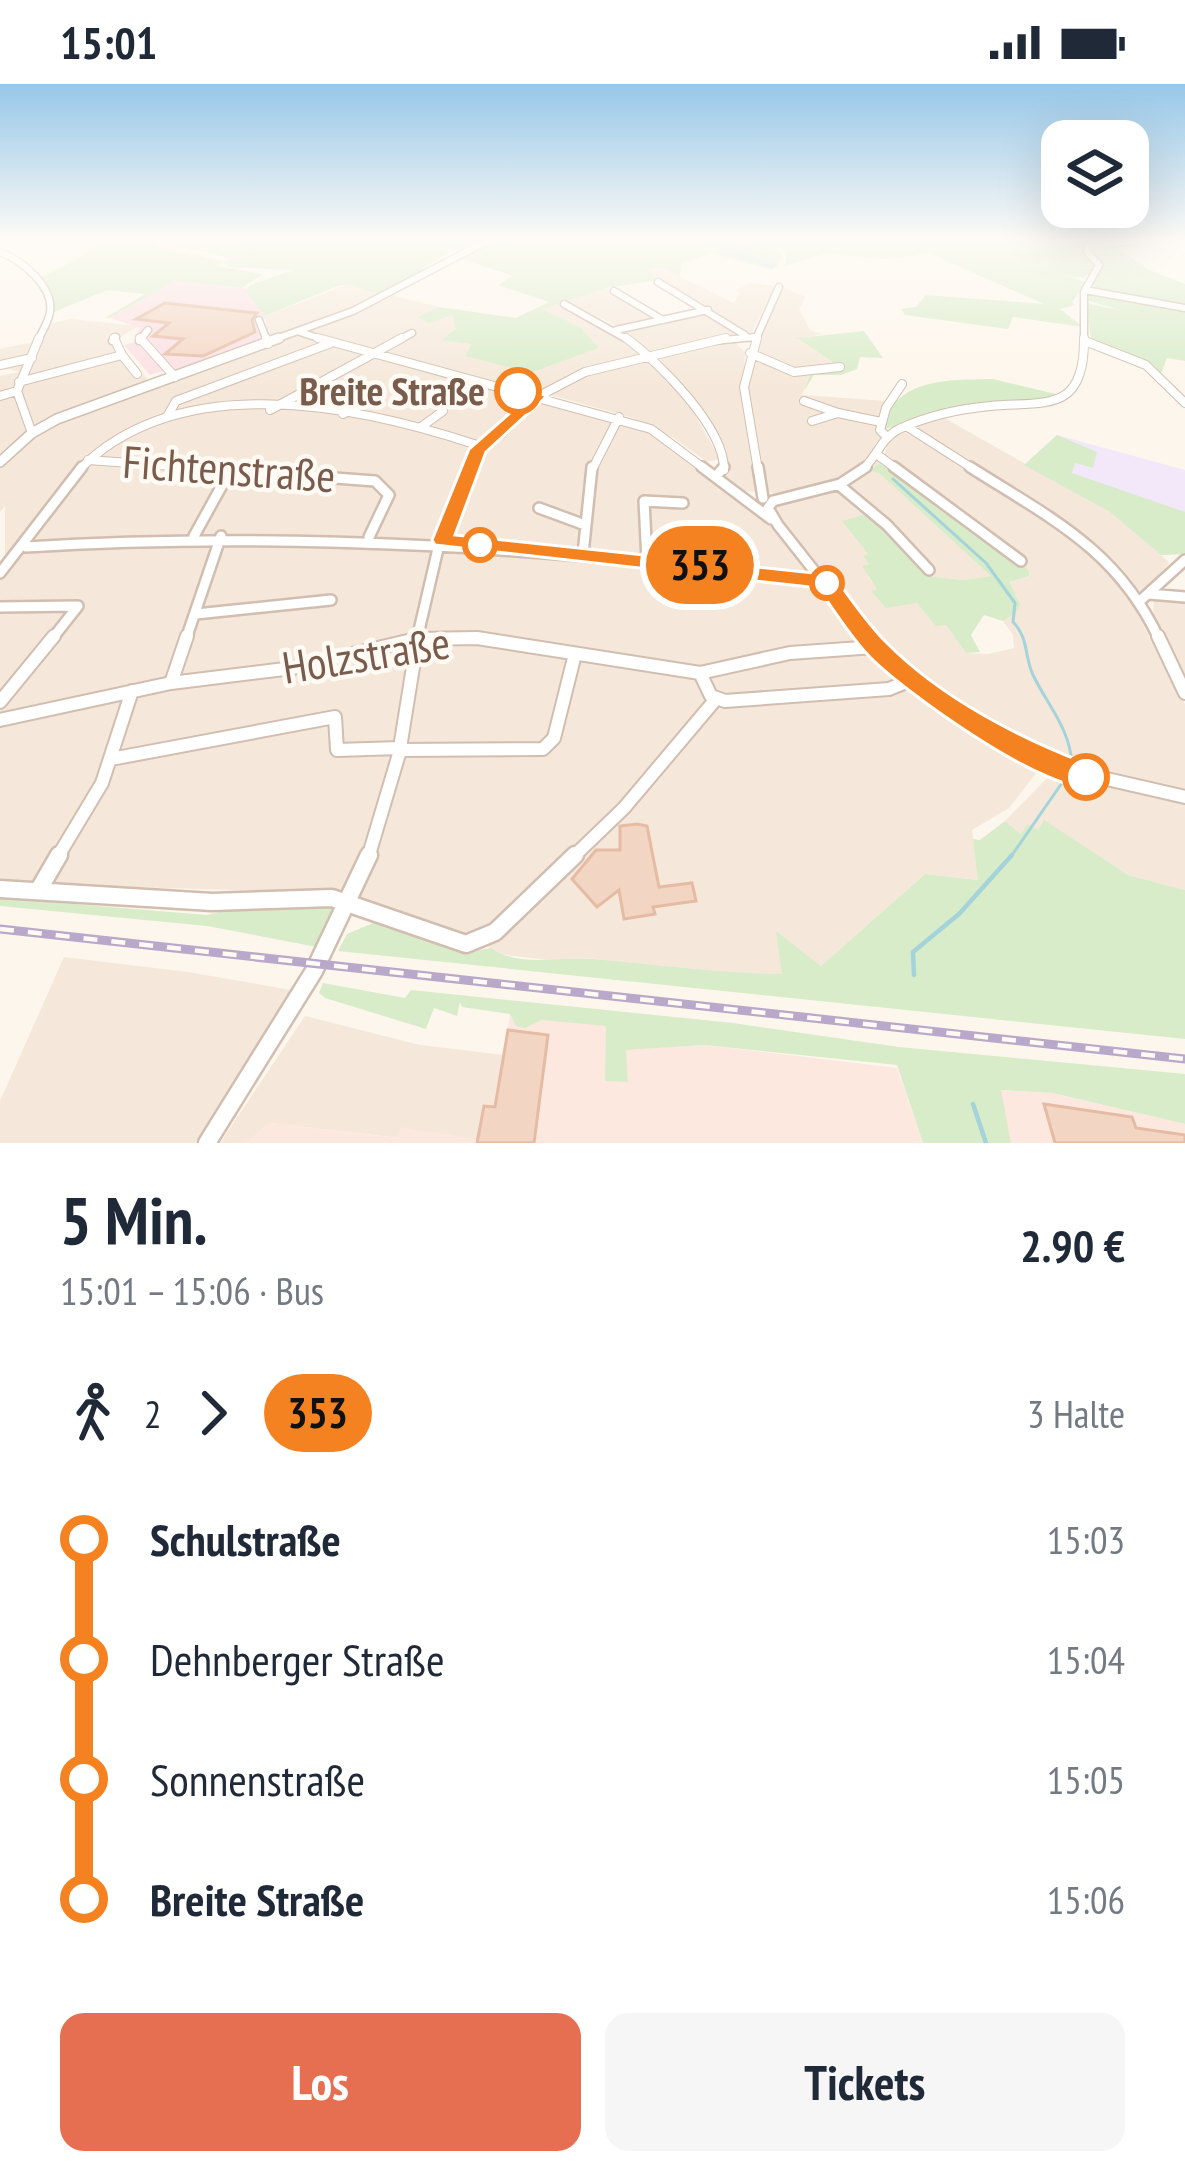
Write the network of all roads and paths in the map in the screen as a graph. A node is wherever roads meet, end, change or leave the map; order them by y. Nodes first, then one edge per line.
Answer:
1 (42, 290) edge
2 (395, 290) edge
3 (673, 290) edge
4 (777, 290) edge
5 (1085, 290) edge
6 (1087, 290) edge
7 (614, 291) dead end
8 (564, 304) dead end
9 (1185, 308) edge
10 (708, 310) junction
11 (260, 320) dead end
12 (664, 321) junction
13 (148, 330) dead end
14 (616, 330) junction
15 (300, 332) junction
16 (412, 332) dead end
17 (750, 336) junction
18 (116, 338) dead end
19 (1085, 341) junction
20 (331, 343) junction
21 (268, 344) junction
22 (750, 352) junction
23 (652, 355) junction
24 (122, 356) junction
25 (370, 356) junction
26 (32, 358) junction
27 (0, 365) edge
28 (840, 367) dead end
29 (137, 374) dead end
30 (175, 376) junction
31 (902, 384) dead end
32 (18, 387) junction
33 (380, 395) dead end
34 (0, 396) edge
35 (539, 396) junction
36 (804, 401) dead end
37 (1185, 403) edge
38 (270, 410) junction
39 (443, 411) dead end
40 (838, 413) junction
41 (344, 414) junction
42 (168, 415) junction
43 (619, 417) junction
44 (812, 421) dead end
45 (881, 422) junction
46 (906, 426) junction
47 (421, 427) junction
48 (32, 433) junction
49 (886, 436) junction
50 (480, 446) junction
51 (879, 456) junction
52 (88, 460) junction
53 (0, 462) edge
54 (231, 470) junction
55 (717, 475) junction
56 (838, 485) junction
57 (768, 499) junction
58 (749, 501) junction
59 (683, 503) dead end
60 (539, 508) dead end
61 (585, 525) junction
62 (778, 525) junction
63 (194, 536) junction
64 (221, 536) junction
65 (369, 536) junction
66 (441, 540) junction
67 (26, 547) junction
68 (583, 554) junction
69 (647, 560) junction
70 (1185, 560) edge
71 (1021, 561) dead end
72 (928, 570) dead end
73 (0, 574) edge
74 (825, 581) junction
75 (1145, 597) junction
76 (1185, 597) edge
77 (331, 600) dead end
78 (0, 607) edge
79 (196, 614) junction
80 (416, 639) junction
81 (875, 647) junction
82 (575, 654) junction
83 (700, 674) junction
84 (911, 680) junction
85 (171, 683) junction
86 (5, 689) edge
87 (132, 691) junction
88 (1185, 693) edge
89 (716, 699) junction
90 (0, 702) edge
91 (0, 720) edge
92 (399, 749) junction
93 (111, 759) junction
94 (1185, 797) edge
95 (0, 889) edge
96 (38, 891) junction
97 (352, 902) junction
98 (208, 1143) edge

1 - 26 street
2 - 15 street
3 - 10 street
4 - 17 street
5 - 19 street
6 - 9 street
7 - 12 street
8 - 14 street
10 - 12 street
10 - 17 street
11 - 21 street
12 - 14 street
13 - 30 street
14 - 23 street
15 - 20 street
15 - 21 street
16 - 25 street
17 - 22 street
17 - 23 street
18 - 24 street
19 - 37 street
19 - 46 street
20 - 25 street
20 - 42 street
21 - 30 street
22 - 28 street
22 - 57 street
23 - 35 street
23 - 55 street
24 - 29 street
24 - 32 street
25 - 35 street
25 - 38 street
26 - 27 street
26 - 32 street
30 - 48 street
31 - 45 street
32 - 34 street
32 - 48 street
33 - 41 street
35 - 43 street
35 - 50 street
36 - 40 street
38 - 41 street
38 - 42 street
39 - 47 street
40 - 44 street
40 - 45 street
41 - 47 street
42 - 52 street
43 - 55 street
43 - 61 street
45 - 49 street
46 - 49 street
46 - 75 street
47 - 50 street
48 - 53 street
49 - 51 street
50 - 66 street
51 - 56 street
51 - 71 street
52 - 54 street, Fichtenstraße
52 - 67 street
54 - 63 street
54 - 65 street, Fichtenstraße
55 - 58 street
56 - 57 street
56 - 72 street
57 - 58 street
57 - 62 street
58 - 62 street
59 - 69 street
60 - 61 street
61 - 68 street
62 - 74 street
63 - 64 street
63 - 67 street
64 - 65 street
64 - 79 street
65 - 66 street
66 - 68 street
66 - 80 street
67 - 73 street
68 - 69 street
69 - 74 street
70 - 75 street
74 - 81 street
75 - 76 street
75 - 88 street
77 - 79 street
78 - 86 street
79 - 85 street
80 - 82 street, Holzstraße
80 - 85 street, Holzstraße
80 - 92 street
81 - 83 street, Holzstraße
81 - 84 street
82 - 83 street, Holzstraße
82 - 92 street
83 - 89 street
84 - 89 street
84 - 94 street
85 - 87 street, Holzstraße
86 - 90 street
87 - 91 street, Holzstraße
87 - 93 street
89 - 97 street
92 - 93 street
92 - 97 street
93 - 96 street
95 - 96 street
96 - 97 street
97 - 98 street

